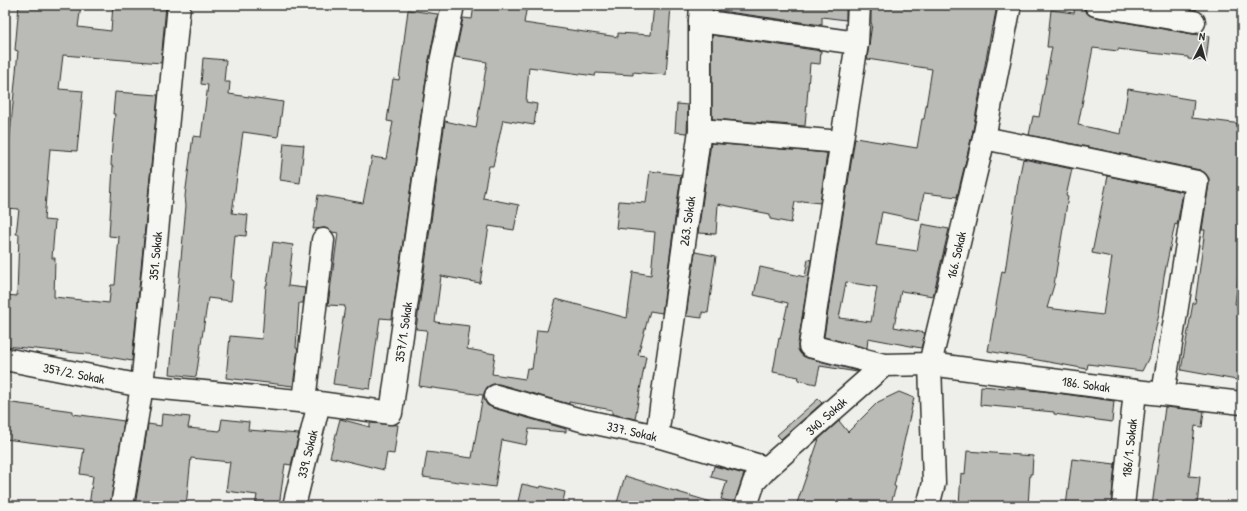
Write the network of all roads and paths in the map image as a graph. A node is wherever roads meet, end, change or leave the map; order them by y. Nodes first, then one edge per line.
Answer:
1 (179, 5) edge
2 (453, 5) edge
3 (859, 5) edge
4 (1010, 5) edge
5 (1096, 5) edge
6 (700, 13) edge
7 (1194, 22) dead end
8 (857, 43) junction
9 (700, 130) junction
10 (984, 138) junction
11 (841, 142) junction
12 (323, 240) dead end
13 (5, 359) edge
14 (930, 364) junction
15 (884, 365) junction
16 (142, 386) junction
17 (1135, 391) junction
18 (1163, 394) junction
19 (496, 396) dead end
20 (312, 402) junction
21 (1242, 403) edge
22 (657, 436) junction
23 (767, 468) junction
24 (122, 506) edge
25 (294, 506) edge
26 (746, 506) edge
27 (928, 506) edge
28 (1123, 506) edge

1 - 16 street, 351. Sokak
2 - 20 street, 357/1. Sokak
3 - 8 street
4 - 10 street, 166. Sokak
5 - 7 street
6 - 8 street
6 - 9 street, 263. Sokak
8 - 11 street
9 - 11 street
9 - 22 street, 263. Sokak
10 - 14 street, 166. Sokak
10 - 18 street
11 - 15 street
12 - 20 street, 339. Sokak
13 - 16 street, 357/2. Sokak
14 - 15 street
14 - 17 street, 186. Sokak
14 - 27 street, 166. Sokak
15 - 23 street, 340. Sokak
16 - 20 street, 357/1. Sokak
16 - 24 street, 351. Sokak
17 - 18 street, 186. Sokak
17 - 28 street, 186/1. Sokak
18 - 21 street, 186. Sokak
19 - 22 street, 337. Sokak
20 - 25 street, 339. Sokak
22 - 23 street, 337. Sokak
23 - 26 street, 340. Sokak

